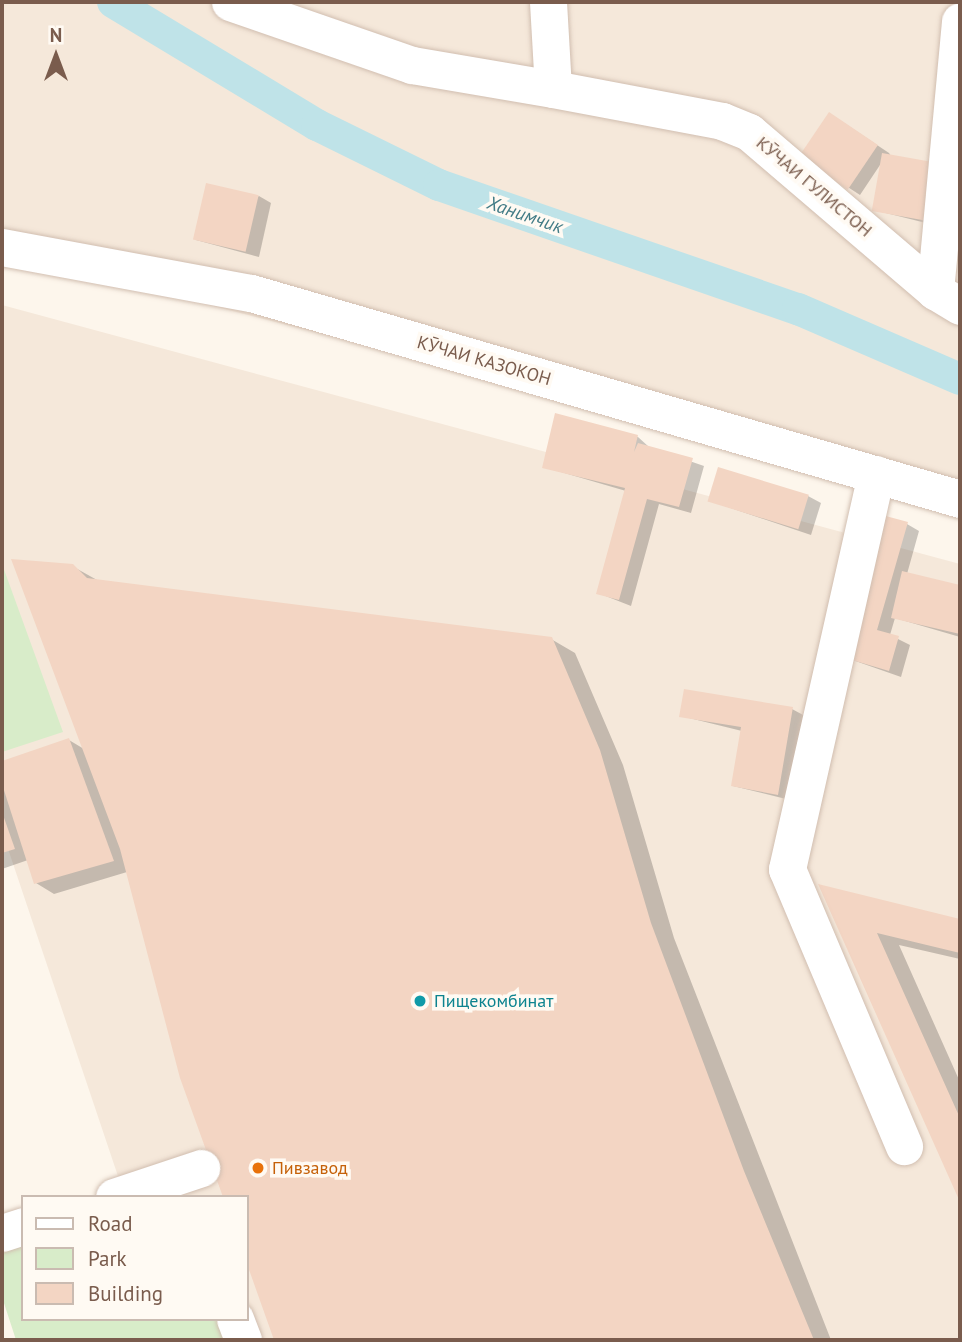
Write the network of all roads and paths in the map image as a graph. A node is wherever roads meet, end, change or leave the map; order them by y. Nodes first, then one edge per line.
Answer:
1 (230, 2) edge
2 (548, 2) edge
3 (960, 21) edge
4 (553, 89) junction
5 (2, 247) edge
6 (947, 299) edge
7 (876, 474) junction
8 (960, 499) edge
9 (904, 1146) dead end
10 (193, 1180) edge
11 (123, 1195) edge
12 (21, 1227) edge
13 (2, 1233) edge
14 (236, 1321) edge
15 (243, 1340) edge

1 - 4 street, КӮЧАИ ГУЛИСТОН
2 - 4 street
3 - 6 street, КӮЧАИ ГУЛИСТОН
4 - 6 street, КӮЧАИ ГУЛИСТОН
5 - 7 street, КӮЧАИ КАЗОКОН
7 - 8 street, КӮЧАИ КАЗОКОН
7 - 9 street
10 - 11 street
12 - 13 street
14 - 15 street

